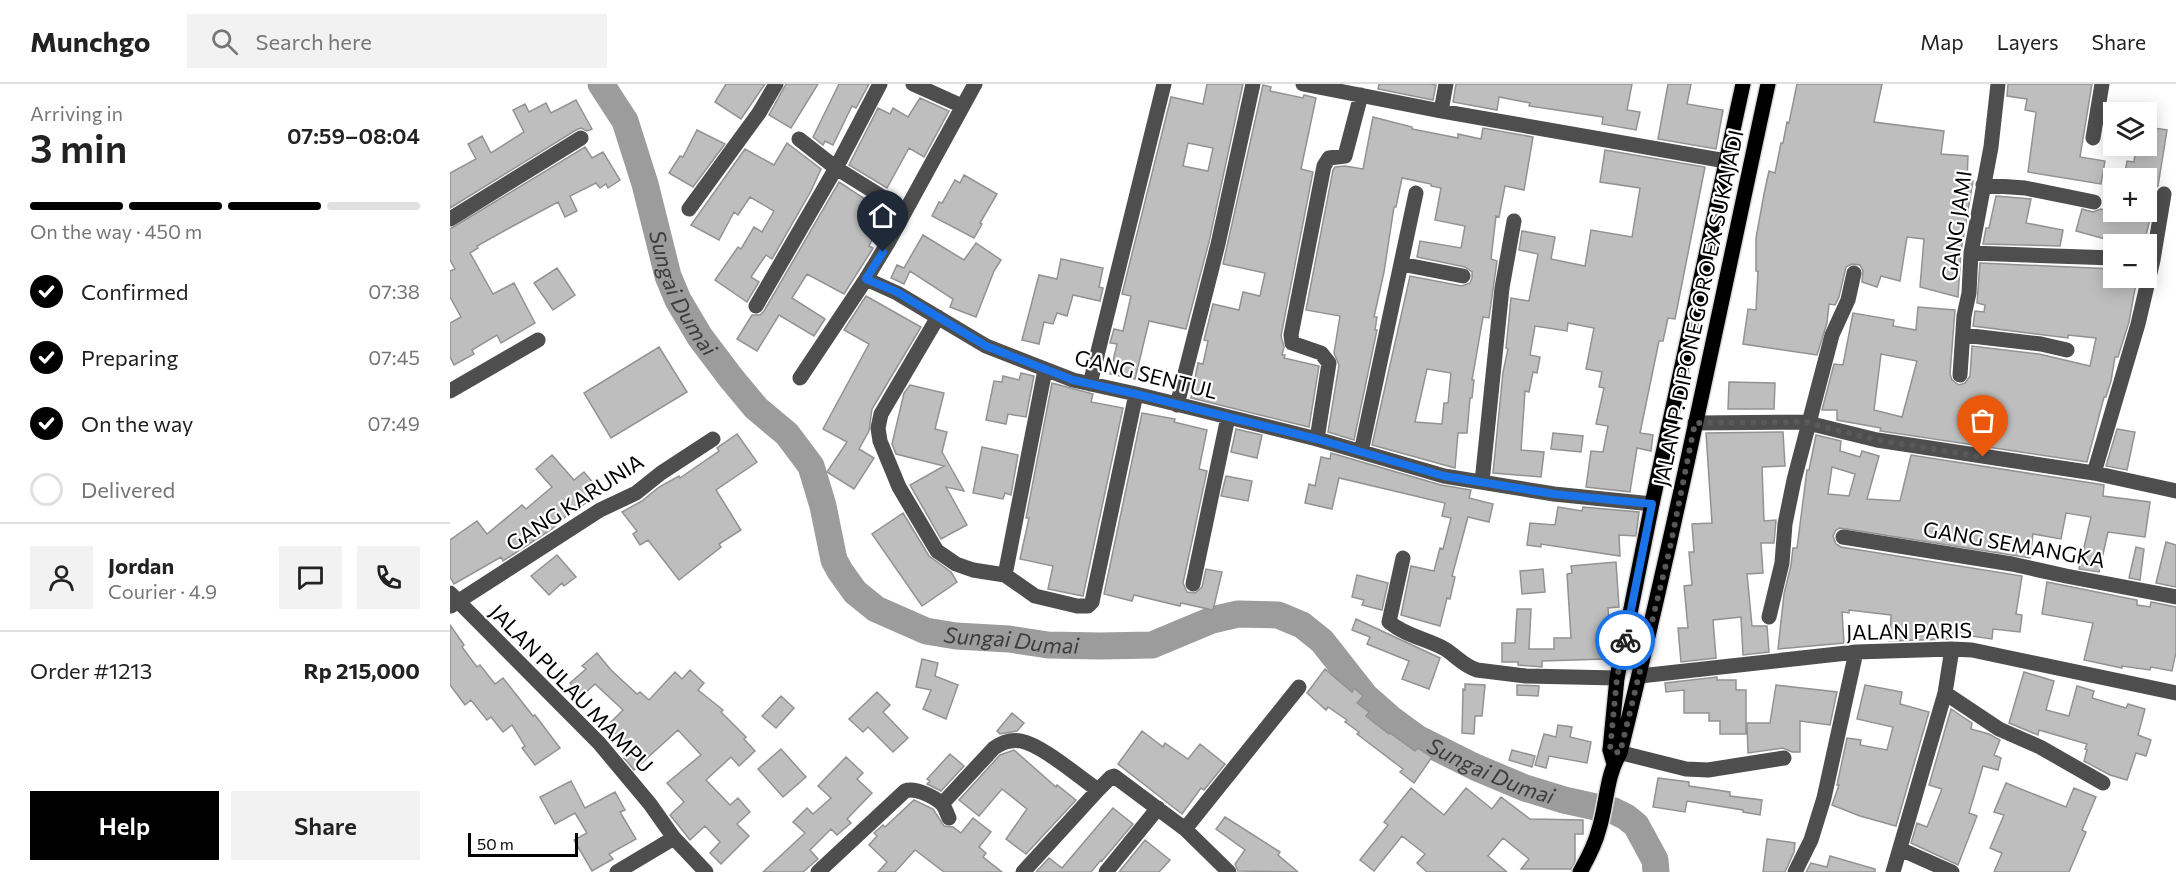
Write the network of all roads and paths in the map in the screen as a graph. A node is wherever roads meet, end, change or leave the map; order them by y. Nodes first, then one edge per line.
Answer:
1 (776, 84) edge
2 (880, 84) edge
3 (913, 84) edge
4 (975, 84) edge
5 (1164, 84) edge
6 (1253, 84) edge
7 (1303, 84) edge
8 (1446, 84) edge
9 (1743, 84) edge
10 (1768, 84) edge
11 (1998, 84) edge
12 (2102, 84) edge
13 (1361, 95) junction
14 (962, 106) junction
15 (1441, 111) junction
16 (581, 138) dead end
17 (2093, 138) dead end
18 (799, 139) dead end
19 (1726, 162) junction
20 (836, 168) junction
21 (1983, 185) junction
22 (1416, 193) dead end
23 (2163, 194) dead end
24 (2094, 202) dead end
25 (689, 209) dead end
26 (905, 211) junction
27 (450, 219) edge
28 (1514, 221) dead end
29 (2155, 234) edge
30 (1971, 253) junction
31 (2103, 258) edge
32 (1401, 264) junction
33 (1854, 273) dead end
34 (1463, 276) dead end
35 (866, 279) junction
36 (2145, 288) edge
37 (756, 306) dead end
38 (938, 317) junction
39 (1963, 335) junction
40 (537, 340) dead end
41 (2067, 350) dead end
42 (1045, 370) junction
43 (1960, 375) dead end
44 (800, 378) dead end
45 (1090, 384) junction
46 (450, 392) edge
47 (1136, 394) junction
48 (1177, 405) junction
49 (1228, 417) junction
50 (1670, 422) junction
51 (1809, 422) junction
52 (1695, 423) junction
53 (713, 439) dead end
54 (1317, 439) junction
55 (1361, 452) junction
56 (2094, 473) junction
57 (1482, 482) junction
58 (2176, 491) edge
59 (1652, 504) junction
60 (1843, 537) dead end
61 (1403, 558) dead end
62 (1005, 575) junction
63 (1193, 584) dead end
64 (2176, 597) edge
65 (453, 600) edge
66 (1769, 617) dead end
67 (1952, 649) junction
68 (1856, 652) junction
69 (1640, 676) junction
70 (1617, 678) junction
71 (1299, 687) dead end
72 (1945, 693) junction
73 (2176, 693) edge
74 (1615, 756) junction
75 (1784, 758) dead end
76 (2103, 783) dead end
77 (1098, 790) junction
78 (1158, 808) junction
79 (1185, 829) junction
80 (674, 838) junction
81 (1900, 849) junction
82 (617, 872) edge
83 (706, 872) edge
84 (818, 872) edge
85 (1023, 872) edge
86 (1106, 872) edge
87 (1229, 872) edge
88 (1580, 872) edge
89 (1795, 872) edge
90 (1893, 872) edge
91 (1952, 872) edge

1 - 25 street
2 - 20 street
3 - 14 street
4 - 14 street
5 - 45 street
6 - 48 street
7 - 13 street
8 - 15 street
9 - 19 main road
10 - 52 main road, JALAN P. DIPONEGORO EX SUKAJADI
11 - 21 street, GANG JAMI
12 - 17 street
13 - 15 street
13 - 54 street
14 - 26 street
15 - 19 street
16 - 27 street
18 - 20 street
19 - 50 main road
20 - 26 street
20 - 37 street
21 - 24 street
21 - 30 street, GANG JAMI
22 - 32 street
23 - 29 street
26 - 35 street
28 - 57 street
30 - 31 street
30 - 39 street, GANG JAMI
32 - 34 street
32 - 55 street
33 - 51 street
35 - 38 street, GANG SENTUL
35 - 44 street
36 - 56 street
38 - 42 street, GANG SENTUL
38 - 62 street
39 - 41 street
39 - 43 street, GANG JAMI
40 - 46 street
42 - 45 street, GANG SENTUL
42 - 62 street
45 - 47 street, GANG SENTUL
47 - 48 street, GANG SENTUL
47 - 62 street
48 - 49 street, GANG SENTUL
49 - 54 street, GANG SENTUL
49 - 63 street
50 - 52 main road
50 - 59 main road
51 - 52 street
51 - 56 street
51 - 66 street
52 - 69 main road, JALAN P. DIPONEGORO EX SUKAJADI
53 - 65 street, GANG KARUNIA
54 - 55 street, GANG SENTUL
55 - 57 street, GANG SENTUL
56 - 58 street
57 - 59 street, GANG SENTUL
59 - 70 main road
60 - 64 street, GANG SEMANGKA
61 - 70 street
65 - 80 street, JALAN PULAU MAMPU
67 - 68 street, JALAN PARIS
67 - 72 street
67 - 73 street, JALAN PARIS
68 - 69 street, JALAN PARIS
68 - 89 street
69 - 74 main road, JALAN P. DIPONEGORO EX SUKAJADI
70 - 74 main road
71 - 79 street
72 - 76 street
72 - 81 street
74 - 75 street
74 - 88 main road, JALAN P. DIPONEGORO EX SUKAJADI
77 - 78 street
77 - 84 street
77 - 85 street
78 - 79 street
78 - 86 street
79 - 87 street
80 - 82 street
80 - 83 street, JALAN PULAU MAMPU
81 - 90 street
81 - 91 street

